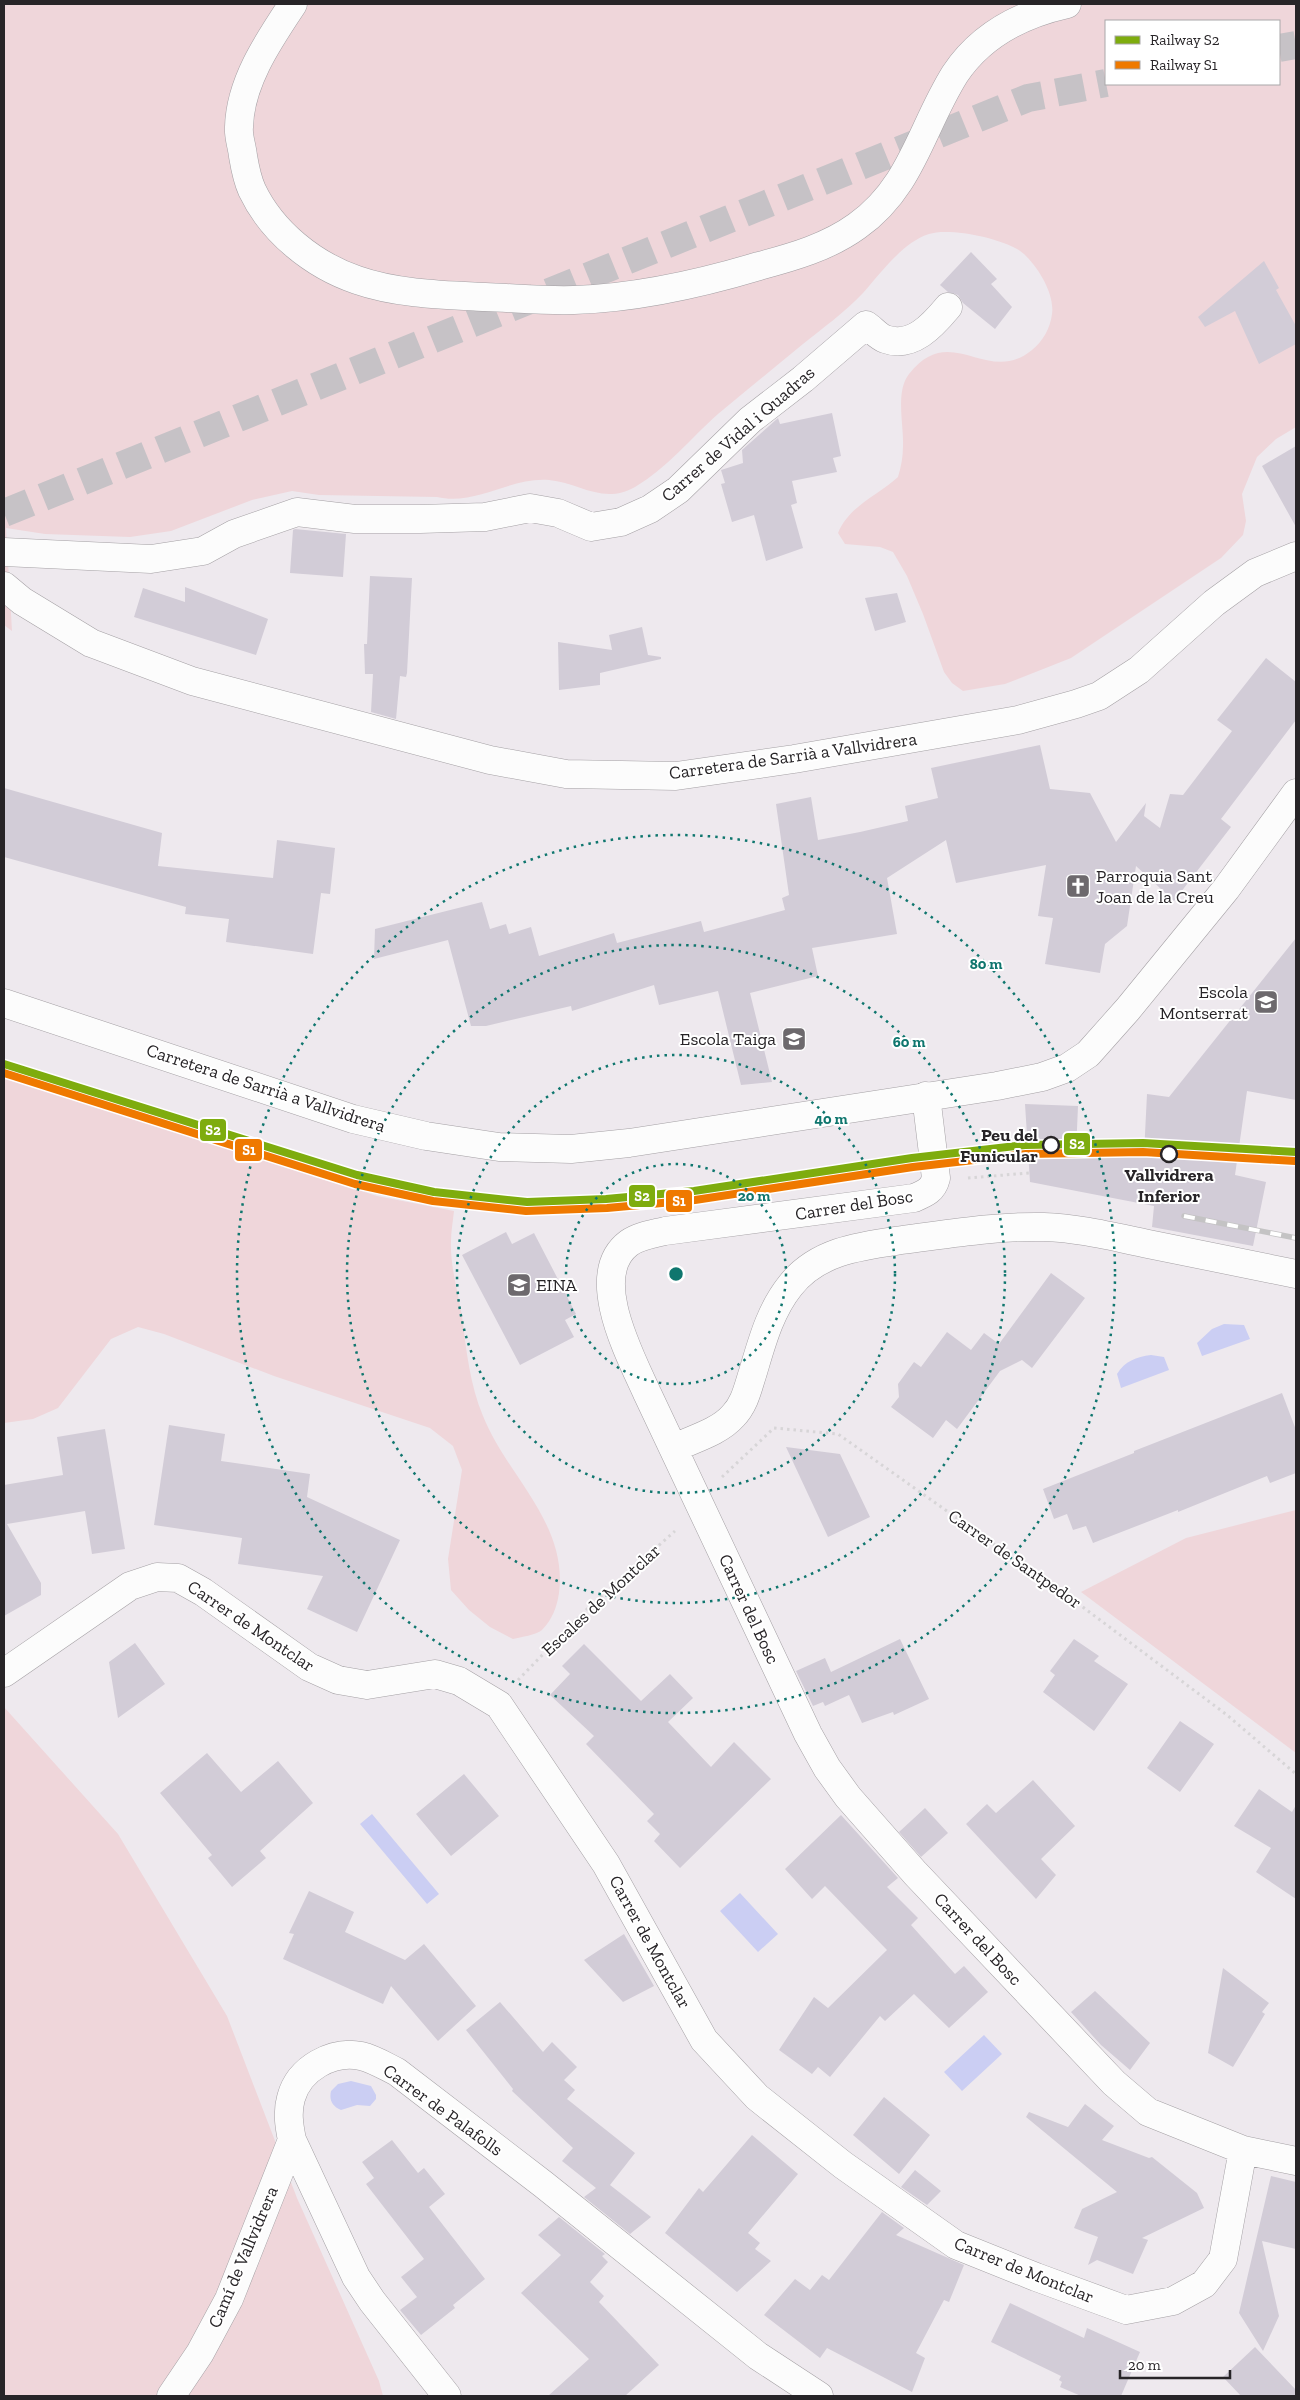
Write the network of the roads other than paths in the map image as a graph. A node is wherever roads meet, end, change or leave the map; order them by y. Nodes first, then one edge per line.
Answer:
1 (293, 4) edge
2 (1067, 4) edge
3 (948, 307) dead end
4 (4, 552) edge
5 (1296, 556) edge
6 (4, 586) edge
7 (1296, 794) edge
8 (4, 1003) edge
9 (927, 1106) junction
10 (1296, 1274) edge
11 (674, 1448) junction
12 (4, 1674) edge
13 (292, 2140) junction
14 (1243, 2150) junction
15 (1296, 2161) edge
16 (171, 2396) edge
17 (447, 2396) edge
18 (819, 2396) edge

1 - 2 street
3 - 4 street, Carrer de Vidal i Quadras
5 - 6 street, Carretera de Sarrià a Vallvidrera
7 - 9 street, Carretera de Sarrià a Vallvidrera
8 - 9 street, Carretera de Sarrià a Vallvidrera
9 - 11 street, Carrer del Bosc
10 - 11 street
11 - 14 street, Carrer del Bosc
12 - 14 street, Carrer de Montclar
13 - 16 street, Camí de Vallvidrera
13 - 17 street, Carrer de Palafolls
13 - 18 street, Carrer de Palafolls
14 - 15 street, Carrer del Bosc

